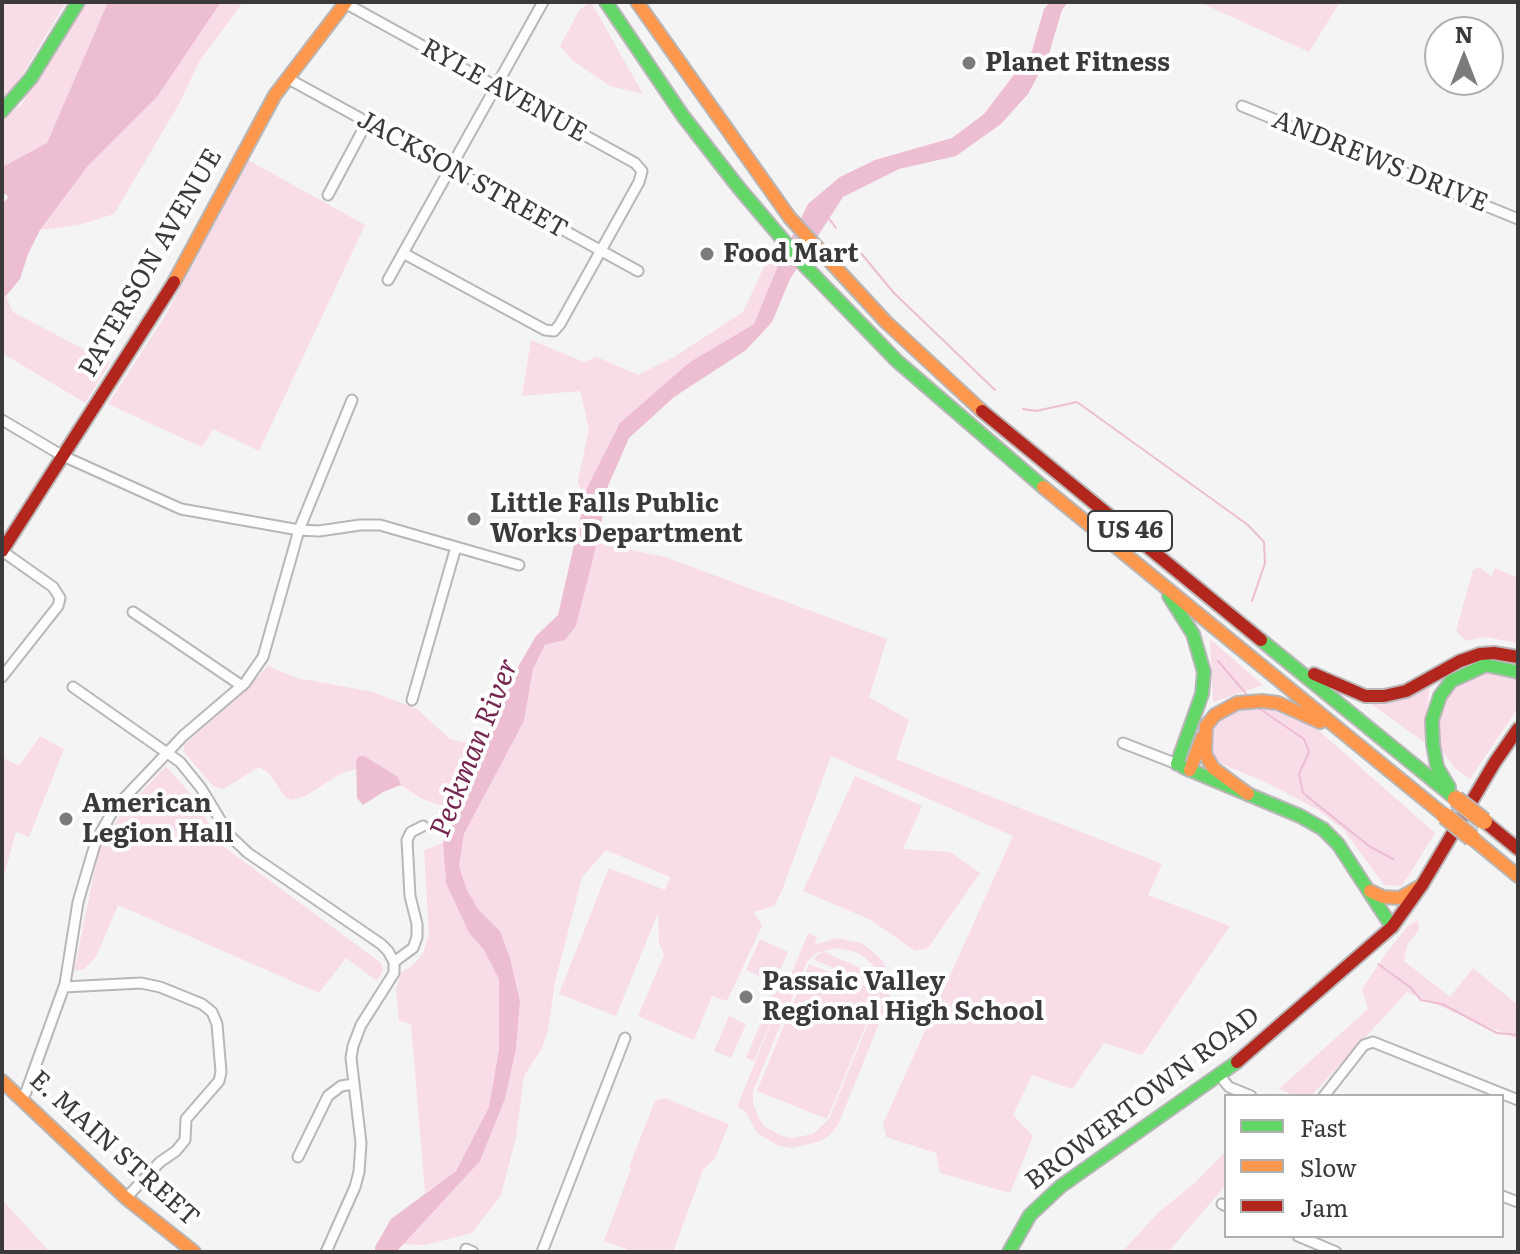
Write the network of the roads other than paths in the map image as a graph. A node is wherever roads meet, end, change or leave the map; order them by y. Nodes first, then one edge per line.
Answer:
1 (78, 2) edge
2 (346, 2) edge
3 (542, 2) edge
4 (606, 2) edge
5 (640, 5) edge
6 (287, 78) junction
7 (495, 85) junction
8 (1242, 106) dead end
9 (2, 111) edge
10 (367, 122) junction
11 (449, 169) junction
12 (328, 195) dead end
13 (1518, 219) edge
14 (600, 252) junction
15 (403, 253) junction
16 (638, 271) dead end
17 (388, 280) dead end
18 (352, 400) dead end
19 (2, 420) edge
20 (63, 456) junction
21 (299, 530) junction
22 (456, 547) junction
23 (2, 551) edge
24 (519, 565) dead end
25 (1159, 581) junction
26 (133, 612) dead end
27 (1518, 657) edge
28 (1287, 660) junction
29 (1518, 672) edge
30 (2, 677) edge
31 (242, 686) junction
32 (73, 687) dead end
33 (412, 700) dead end
34 (1206, 726) junction
35 (1518, 729) edge
36 (1346, 735) junction
37 (1123, 743) dead end
38 (167, 752) junction
39 (1183, 767) junction
40 (1248, 794) junction
41 (1456, 799) junction
42 (423, 826) dead end
43 (1518, 849) edge
44 (1518, 876) edge
45 (1422, 885) junction
46 (1368, 891) junction
47 (1392, 927) junction
48 (394, 962) junction
49 (64, 987) junction
50 (625, 1038) dead end
51 (1220, 1076) junction
52 (2, 1081) edge
53 (354, 1084) junction
54 (1246, 1094) edge
55 (1326, 1094) edge
56 (1503, 1094) edge
57 (21, 1098) junction
58 (298, 1157) dead end
59 (126, 1198) junction
60 (1303, 1238) edge
61 (194, 1252) edge
62 (326, 1252) edge
63 (542, 1252) edge
64 (1009, 1252) edge
65 (1336, 1252) edge

1 - 9 main road
2 - 6 main road, PATERSON AVENUE
2 - 7 street, RYLE AVENUE
3 - 7 street
4 - 25 main road, US 46
5 - 28 main road, US 46
6 - 10 street, JACKSON STREET
6 - 20 main road, PATERSON AVENUE
7 - 11 street
7 - 14 street, RYLE AVENUE
8 - 13 street, ANDREWS DRIVE
10 - 11 street, JACKSON STREET
10 - 12 street
11 - 14 street, JACKSON STREET
11 - 15 street
14 - 15 street
14 - 16 street, JACKSON STREET
15 - 17 street
18 - 21 street
19 - 20 street
20 - 21 street
20 - 23 main road, PATERSON AVENUE
21 - 22 street
21 - 31 street
22 - 24 street
22 - 33 street
23 - 30 street
25 - 36 main road, US 46
25 - 39 main road
26 - 31 street
27 - 28 main road
28 - 41 main road, US 46
29 - 41 main road
31 - 38 street
32 - 38 street
34 - 36 main road
34 - 39 main road
34 - 40 main road
35 - 45 main road, BROWERTOWN ROAD
36 - 44 main road, US 46, bridge
37 - 39 street
38 - 48 street
38 - 49 street
39 - 40 main road
40 - 46 main road
41 - 43 main road, US 46, bridge
42 - 48 street
45 - 46 main road
45 - 47 main road, BROWERTOWN ROAD
46 - 47 main road
47 - 51 main road, BROWERTOWN ROAD
48 - 53 street
49 - 57 street
49 - 59 street
50 - 63 street
51 - 54 street
51 - 64 main road, BROWERTOWN ROAD
52 - 57 main road, E. MAIN STREET
53 - 58 street
53 - 62 street
55 - 56 street
57 - 59 main road, E. MAIN STREET
59 - 61 main road, E. MAIN STREET
60 - 65 street

